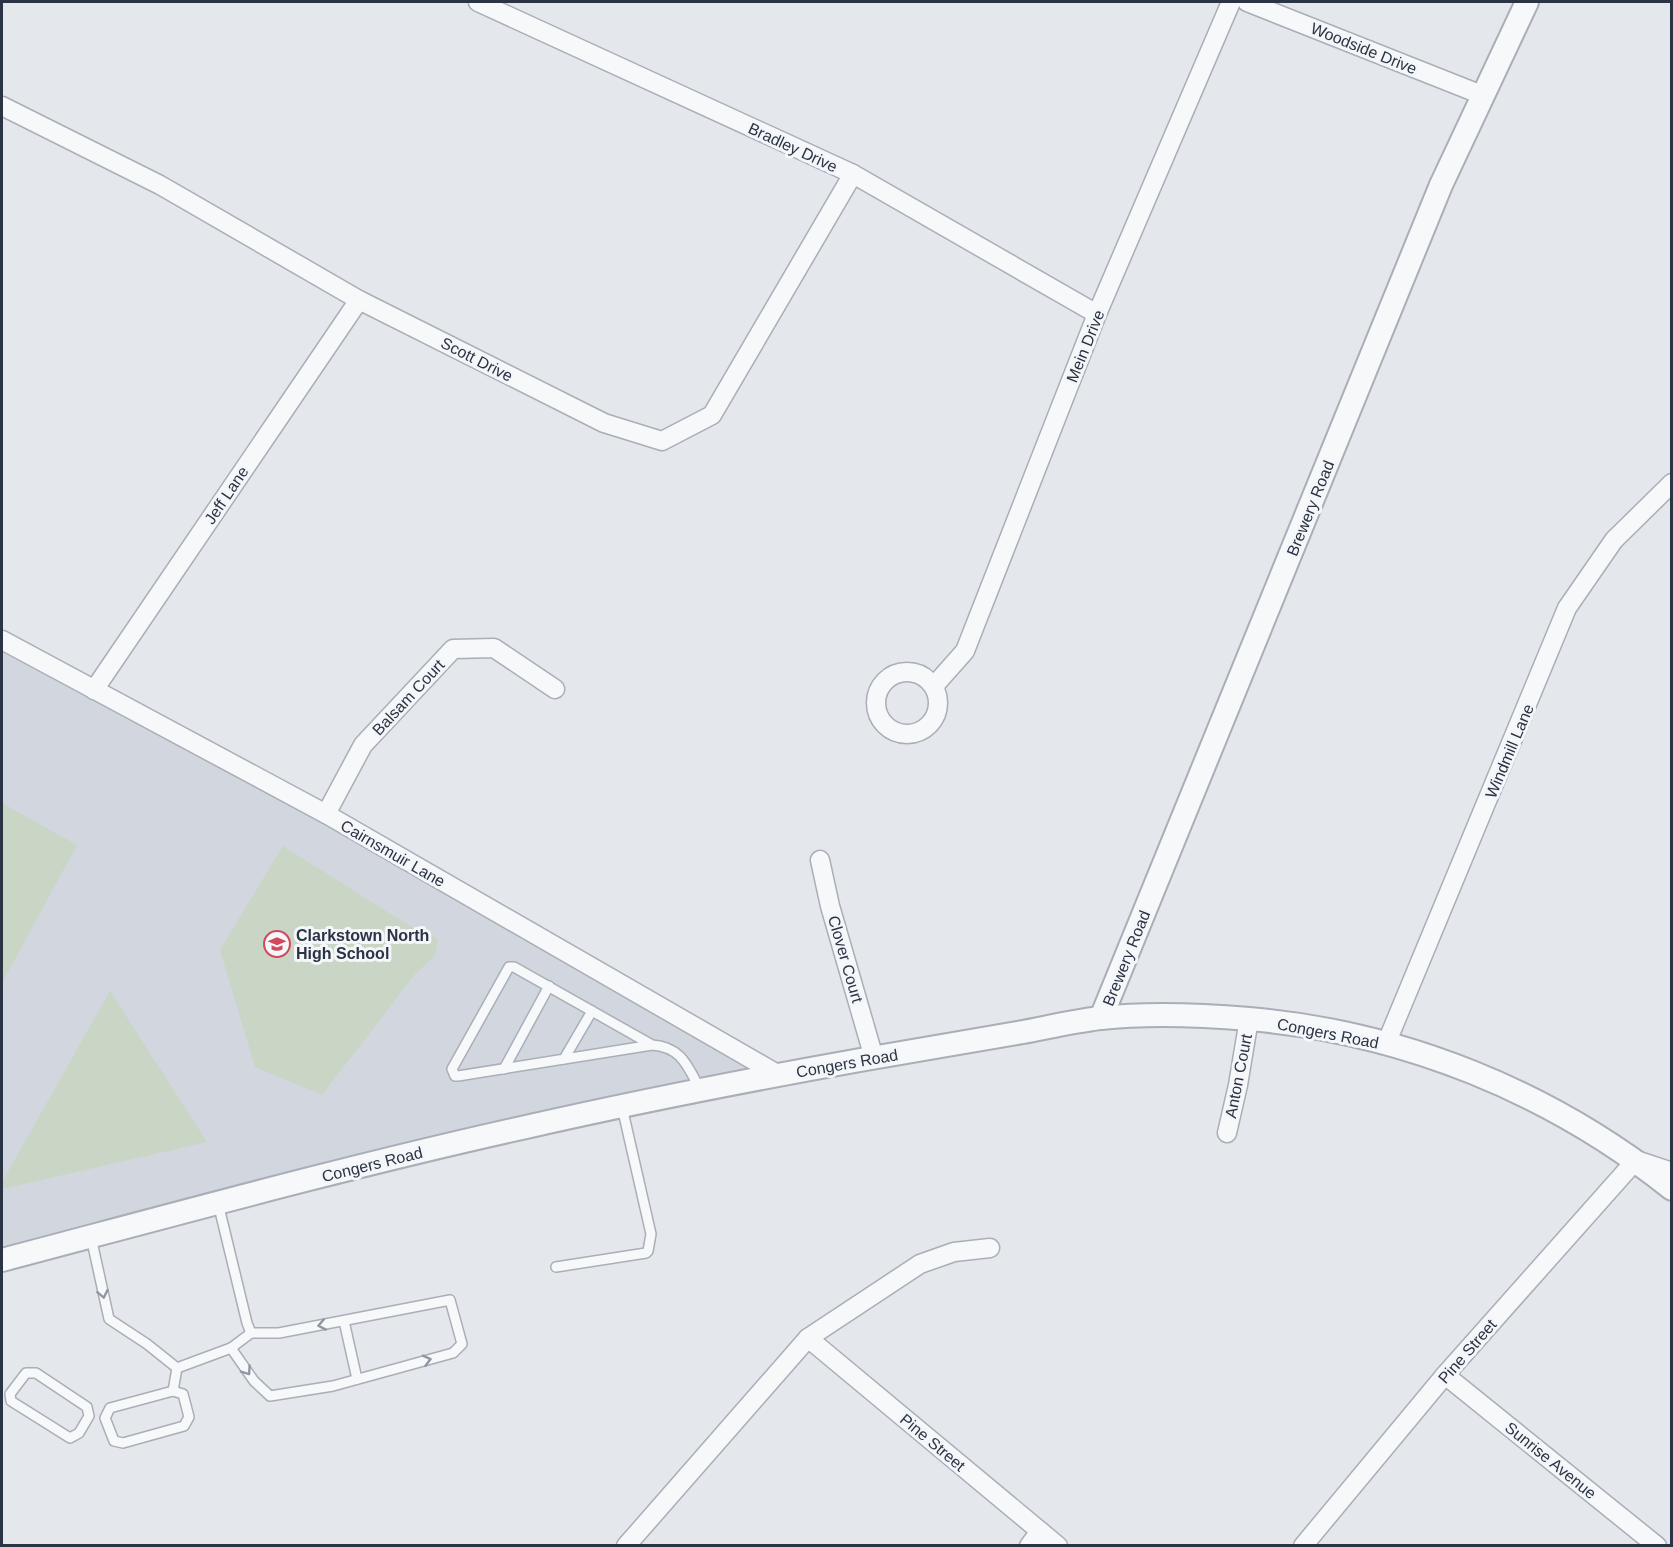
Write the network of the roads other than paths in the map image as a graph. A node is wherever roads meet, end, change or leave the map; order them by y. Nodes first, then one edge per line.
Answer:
1 (478, 2) edge
2 (1231, 2) edge
3 (1247, 2) edge
4 (1527, 2) edge
5 (1482, 95) junction
6 (2, 106) edge
7 (853, 174) junction
8 (359, 300) junction
9 (1098, 314) junction
10 (1671, 483) edge
11 (2, 640) edge
12 (934, 686) dead end
13 (555, 689) dead end
14 (94, 690) junction
15 (326, 814) junction
16 (820, 860) dead end
17 (549, 986) junction
18 (592, 1011) junction
19 (1101, 1018) junction
20 (1249, 1019) junction
21 (1386, 1044) junction
22 (652, 1045) junction
23 (874, 1058) junction
24 (564, 1059) junction
25 (504, 1069) junction
26 (779, 1075) junction
27 (701, 1091) junction
28 (622, 1107) junction
29 (1227, 1133) dead end
30 (1636, 1161) junction
31 (1671, 1172) edge
32 (1671, 1189) edge
33 (218, 1203) junction
34 (91, 1237) junction
35 (990, 1248) dead end
36 (2, 1260) edge
37 (556, 1267) dead end
38 (344, 1321) junction
39 (251, 1334) junction
40 (808, 1338) junction
41 (231, 1348) junction
42 (177, 1368) junction
43 (1445, 1375) junction
44 (357, 1379) junction
45 (173, 1391) junction
46 (89, 1416) junction
47 (105, 1418) junction
48 (1035, 1538) edge
49 (626, 1545) edge
50 (1058, 1545) edge
51 (1303, 1545) edge
52 (1658, 1545) edge

1 - 7 street, Bradley Drive
2 - 9 street, Mein Drive
3 - 5 street, Woodside Drive
4 - 5 street, Brewery Road
5 - 19 street, Brewery Road
6 - 8 street, Scott Drive
7 - 8 street, Scott Drive
7 - 9 street, Bradley Drive
8 - 14 street, Jeff Lane
9 - 12 street, Mein Drive
10 - 21 street, Windmill Lane
11 - 14 street, Cairnsmuir Lane
13 - 15 street, Balsam Court
14 - 15 street, Cairnsmuir Lane
15 - 26 street, Cairnsmuir Lane
16 - 23 street, Clover Court
17 - 18 lane
17 - 25 lane
17 - 25 lane
18 - 22 lane
18 - 24 lane
19 - 20 street, Congers Road
19 - 23 street, Congers Road
20 - 21 street, Congers Road
20 - 29 street, Anton Court
21 - 30 street, Congers Road
22 - 24 lane
22 - 27 lane
23 - 26 street, Congers Road
24 - 25 lane
26 - 27 street, Congers Road
27 - 28 street, Congers Road
28 - 33 street, Congers Road
28 - 37 lane
30 - 31 street
30 - 32 street, Congers Road
30 - 43 street, Pine Street
33 - 34 street, Congers Road
33 - 39 lane
34 - 36 street, Congers Road
34 -> 42 lane
35 - 40 street
38 -> 39 lane
38 - 44 lane
44 -> 38 lane
39 - 41 lane
40 - 48 street, Pine Street
40 - 49 street
41 - 42 lane
41 -> 44 lane
42 - 45 lane
43 - 51 street, Pine Street
43 - 52 street, Sunrise Avenue
45 - 47 lane
45 - 47 lane
46 - 46 lane
46 - 47 lane
48 - 50 street, Pine Street

